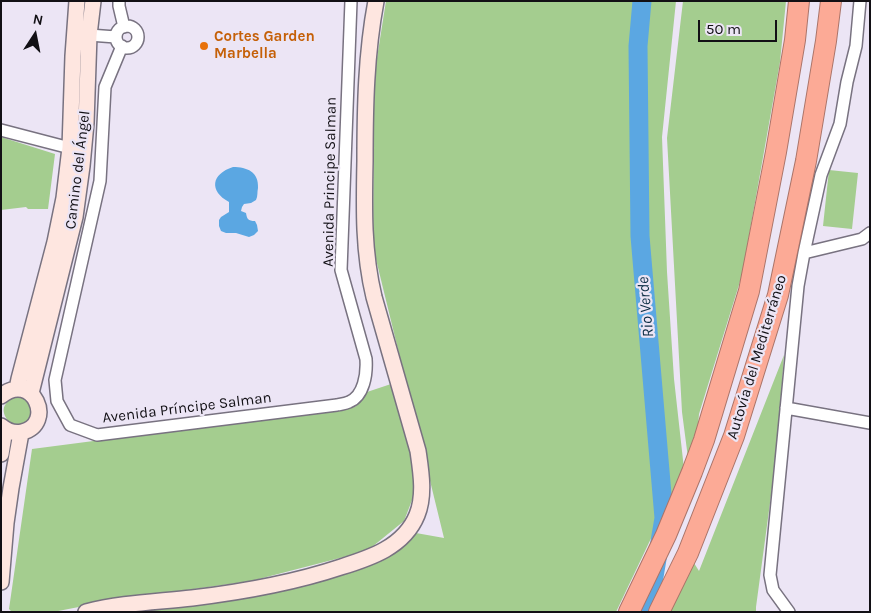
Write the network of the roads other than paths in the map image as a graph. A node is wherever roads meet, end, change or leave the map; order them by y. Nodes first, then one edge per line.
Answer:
1 (77, 1) edge
2 (93, 1) edge
3 (119, 1) edge
4 (351, 1) edge
5 (376, 1) edge
6 (799, 1) edge
7 (831, 1) edge
8 (860, 1) edge
9 (124, 27) junction
10 (89, 35) junction
11 (119, 42) junction
12 (1, 130) edge
13 (70, 148) junction
14 (870, 233) edge
15 (804, 254) junction
16 (366, 359) joint
17 (24, 391) junction
18 (1, 396) edge
19 (786, 408) junction
20 (870, 423) edge
21 (3, 427) edge
22 (21, 433) junction
23 (1, 454) edge
24 (1, 582) edge
25 (86, 612) edge
26 (629, 612) edge
27 (659, 612) edge
28 (789, 612) edge

1 - 13 street, Camino del Ángel
2 - 10 street, Camino del Ángel
3 - 9 street
4 - 16 street, Avenida Principe Salman
5 - 25 street
6 - 26 highway, Autovía del Mediterráneo
7 - 27 highway, Autovía del Mediterráneo
8 - 15 street
9 - 11 street
9 - 11 street
10 - 11 street
10 - 17 street, Camino del Ángel
11 - 16 street, Avenida Príncipe Salman
12 - 13 street
13 - 17 street, Camino del Ángel
14 - 15 street
15 - 19 street
17 - 18 street
17 - 22 street
19 - 20 street
19 - 28 street
21 - 22 street
21 - 23 street
22 - 24 street

